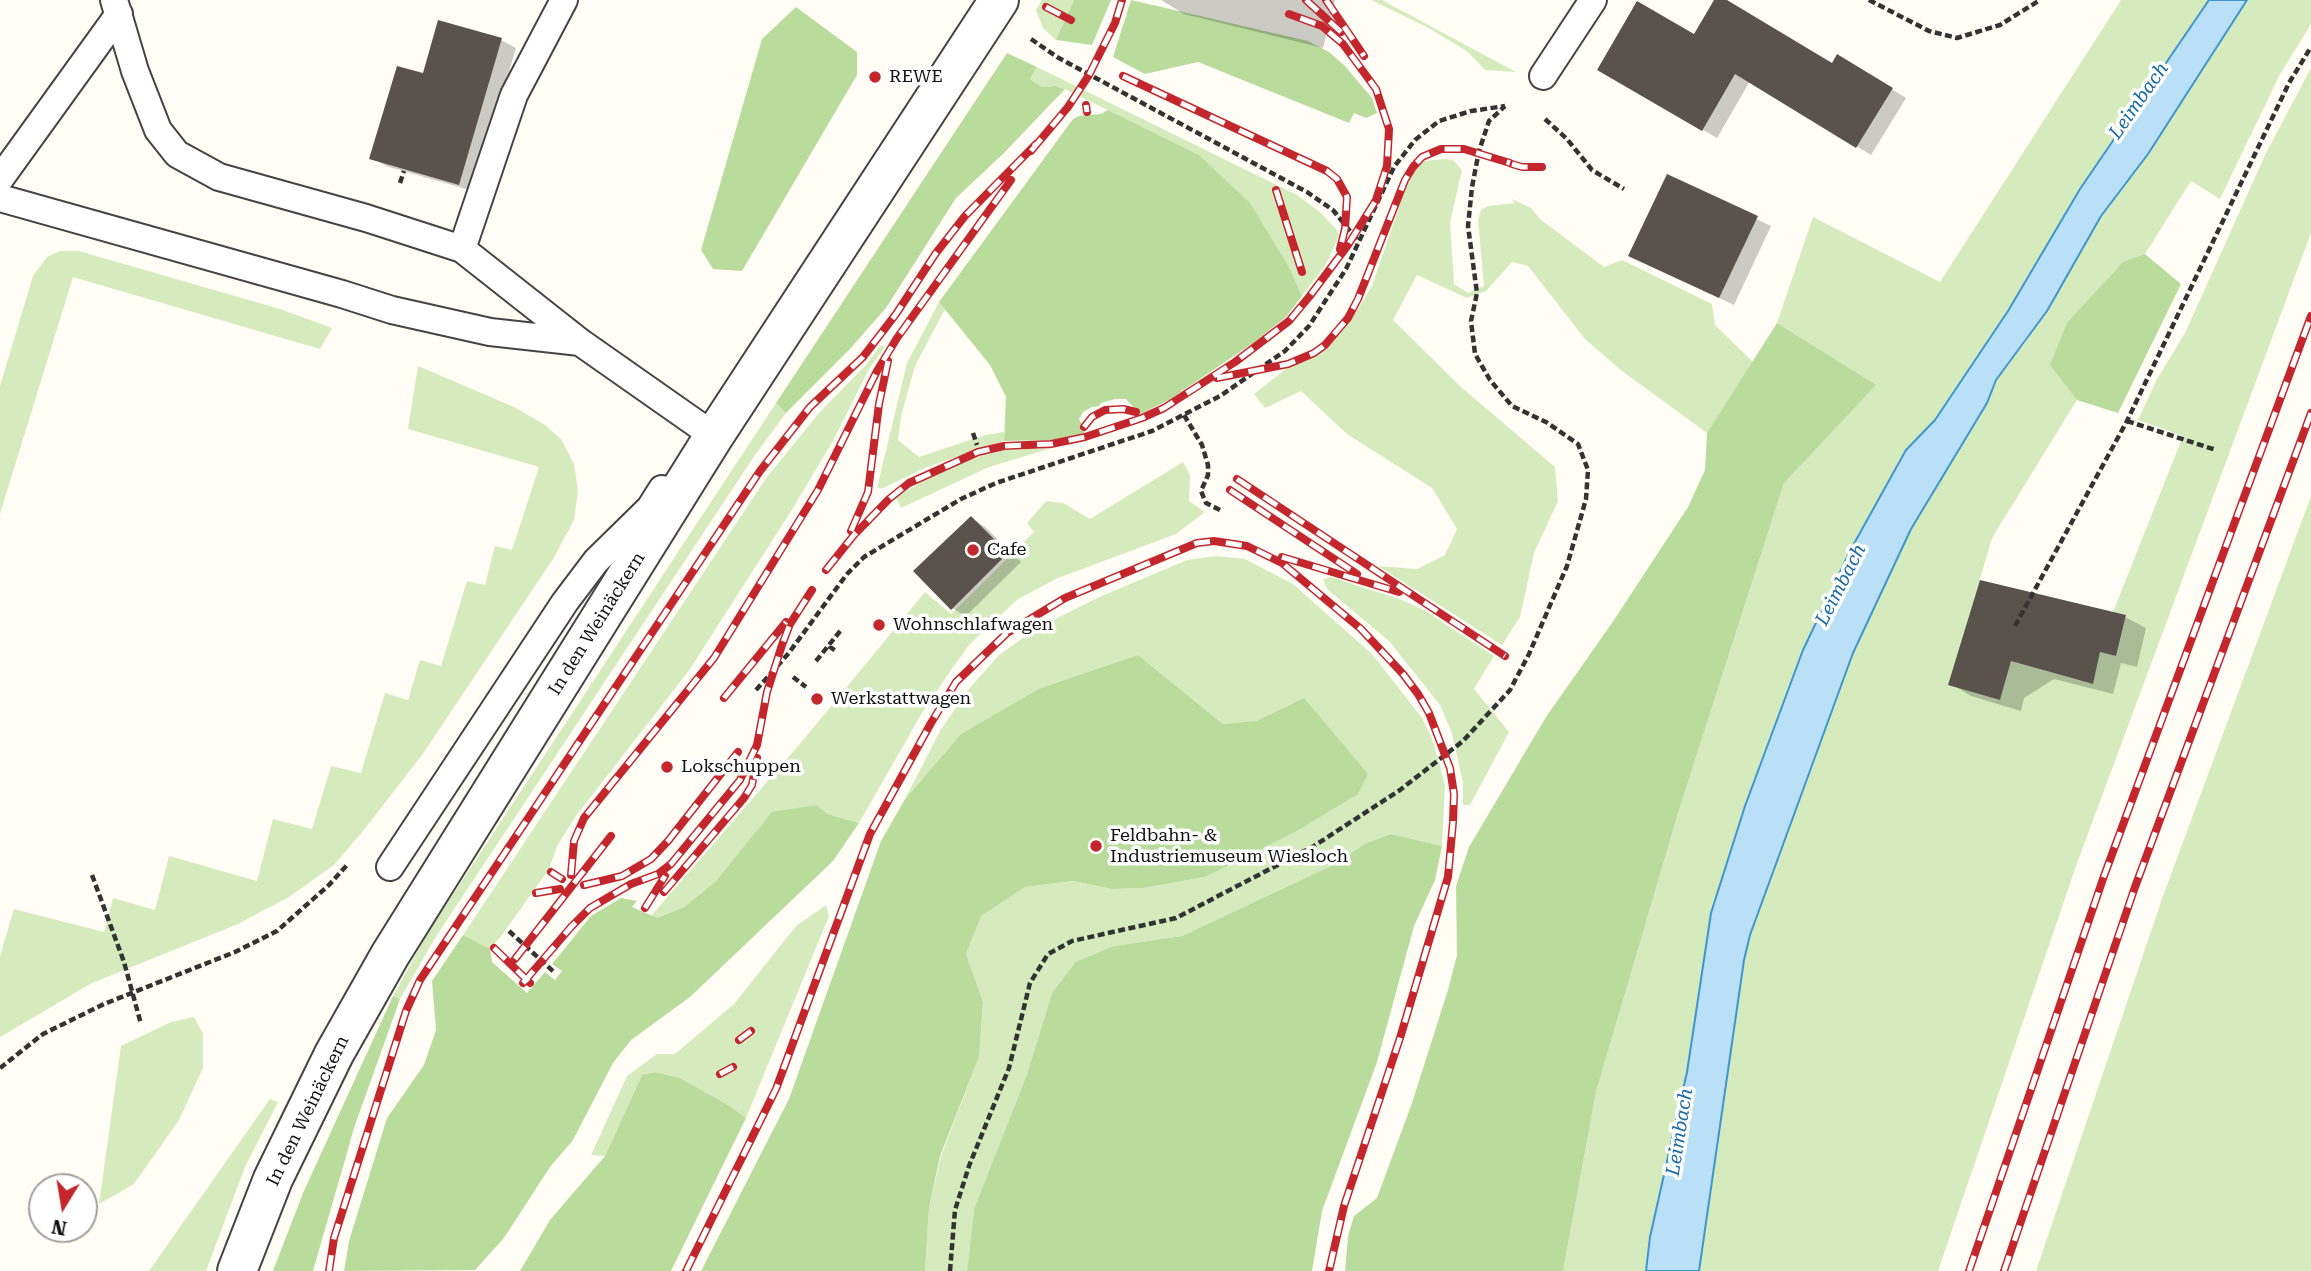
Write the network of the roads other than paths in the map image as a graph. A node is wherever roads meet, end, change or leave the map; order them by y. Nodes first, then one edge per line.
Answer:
1 (565, 0) edge
2 (1593, 0) edge
3 (991, 4) edge
4 (116, 7) edge
5 (1543, 76) road end
6 (0, 179) edge
7 (0, 198) edge
8 (462, 249) junction
9 (580, 342) junction
10 (708, 431) junction
11 (390, 867) dead end
12 (237, 1271) edge

1 - 8 lane
2 - 5 lane
3 - 10 street, In den Weinäckern
4 - 6 lane
4 - 8 lane
7 - 9 lane
8 - 9 lane
9 - 10 lane
10 - 11 lane
10 - 12 street, In den Weinäckern

